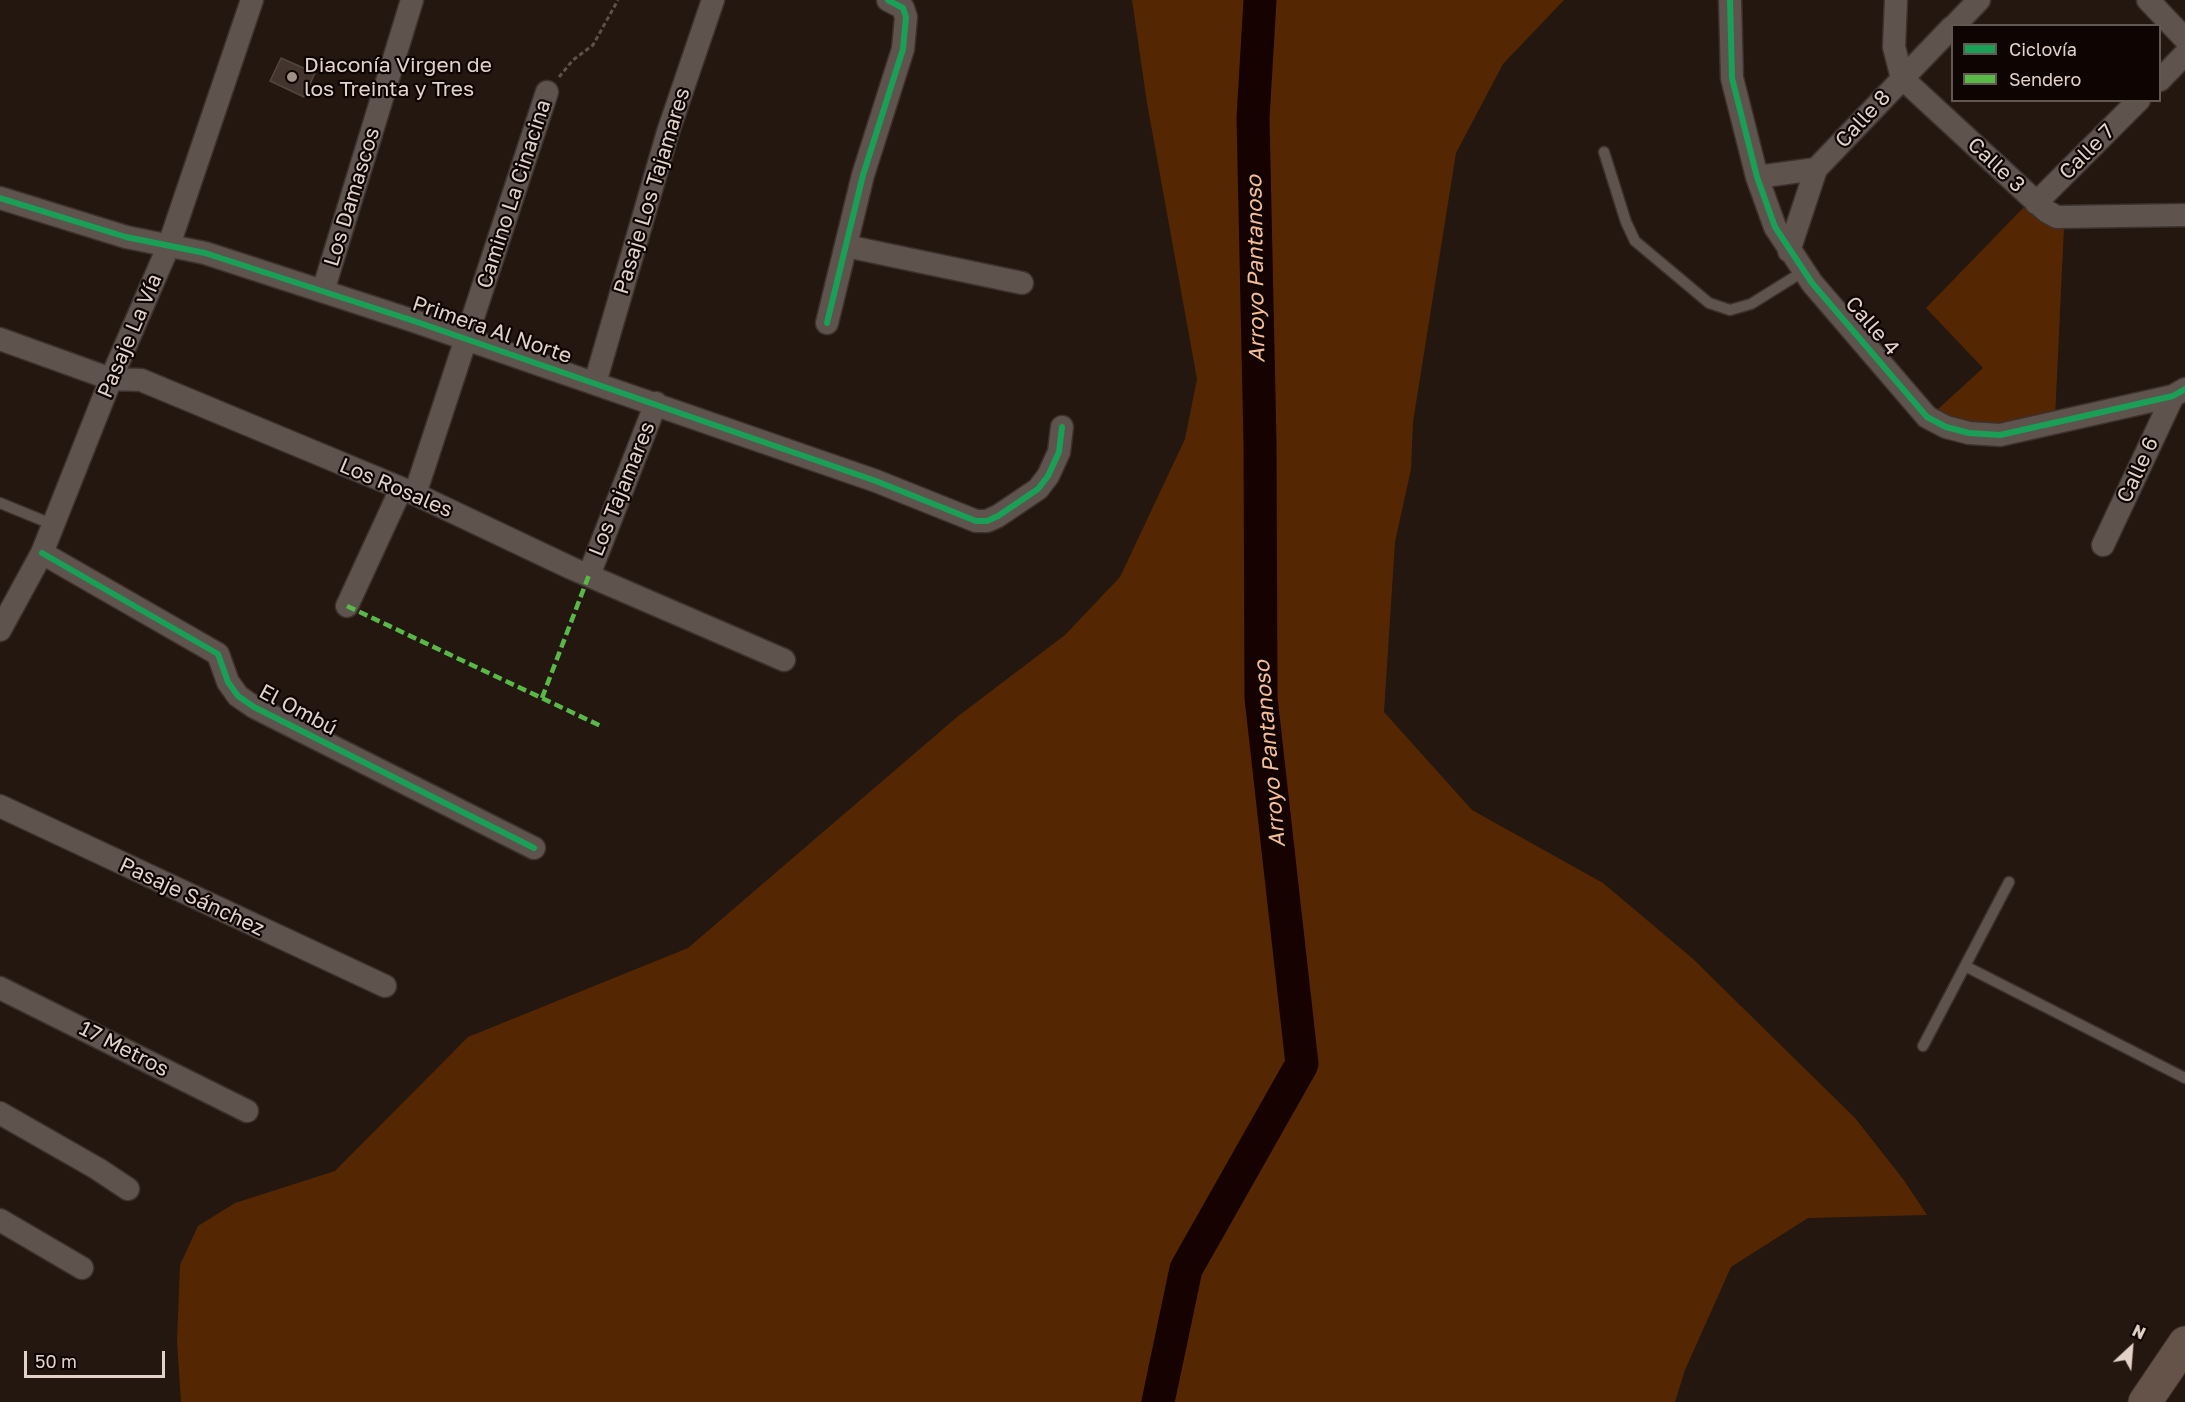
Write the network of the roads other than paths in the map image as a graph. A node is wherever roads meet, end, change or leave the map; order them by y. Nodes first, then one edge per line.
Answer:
1 (252, 0) edge
2 (412, 0) edge
3 (712, 0) edge
4 (1730, 0) edge
5 (1896, 0) edge
6 (1979, 0) edge
7 (2148, 0) edge
8 (890, 1) edge
9 (1955, 24) edge
10 (1951, 28) edge
11 (2185, 39) edge
12 (2185, 54) edge
13 (1902, 78) junction
14 (2161, 79) edge
15 (547, 92) road end
16 (2137, 102) edge
17 (1604, 152) dead end
18 (1816, 169) junction
19 (1757, 177) junction
20 (0, 198) edge
21 (2036, 202) junction
22 (2185, 215) edge
23 (169, 245) junction
24 (846, 246) junction
25 (1789, 251) junction
26 (1804, 271) junction
27 (1022, 284) dead end
28 (323, 291) junction
29 (827, 323) dead end
30 (0, 339) edge
31 (467, 339) junction
32 (111, 379) junction
33 (594, 383) junction
34 (2179, 392) edge
35 (656, 403) junction
36 (1062, 427) dead end
37 (408, 491) junction
38 (0, 503) edge
39 (54, 525) junction
40 (2103, 545) dead end
41 (42, 553) junction
42 (588, 575) junction
43 (9, 592) edge
44 (347, 606) dead end
45 (0, 630) edge
46 (784, 660) dead end
47 (0, 806) edge
48 (534, 848) dead end
49 (2009, 882) dead end
50 (1965, 966) junction
51 (385, 986) dead end
52 (0, 988) edge
53 (1923, 1046) dead end
54 (2185, 1078) edge
55 (247, 1111) dead end
56 (0, 1113) edge
57 (128, 1189) dead end
58 (0, 1220) edge
59 (82, 1268) dead end
60 (2185, 1343) edge
61 (2145, 1402) edge

1 - 23 street, Pasaje La Vía
2 - 28 street, Los Damascos
3 - 33 street, Pasaje Los Tajamares
4 - 19 street, Calle 4
5 - 13 street
6 - 9 street, Calle 8
7 - 11 street
8 - 24 street
10 - 13 street, Calle 8
12 - 14 street
13 - 18 street, Calle 8
13 - 21 street, Calle 3
15 - 31 street, Camino La Cinacina
16 - 21 street, Calle 7
17 - 26 lane
18 - 19 street
18 - 25 street
19 - 25 street, Calle 4
20 - 23 street, Primera Al Norte
21 - 22 street, Calle 3
23 - 28 street, Primera Al Norte
23 - 32 street, Pasaje La Vía
24 - 27 street
24 - 29 street
25 - 26 street, Calle 4
26 - 34 street, Calle 4
28 - 31 street, Primera Al Norte
30 - 32 street, Los Rosales
31 - 33 street, Primera Al Norte
31 - 37 street, Camino La Cinacina
32 - 37 street, Los Rosales
32 - 39 street, Pasaje La Vía
33 - 35 street, Primera Al Norte
34 - 40 street, Calle 6
35 - 36 street, Primera Al Norte
35 - 42 street, Los Tajamares
37 - 42 street, Los Rosales
37 - 44 street, Camino La Cinacina
38 - 39 lane
39 - 41 street, Pasaje La Vía
41 - 43 street, Pasaje La Vía
41 - 48 street, El Ombú
42 - 46 street, Los Rosales
43 - 45 street, Pasaje La Vía
47 - 51 street, Pasaje Sánchez
49 - 50 lane
50 - 53 lane
50 - 54 lane
52 - 55 street, 17 Metros
56 - 57 street
58 - 59 street
60 - 61 highway

